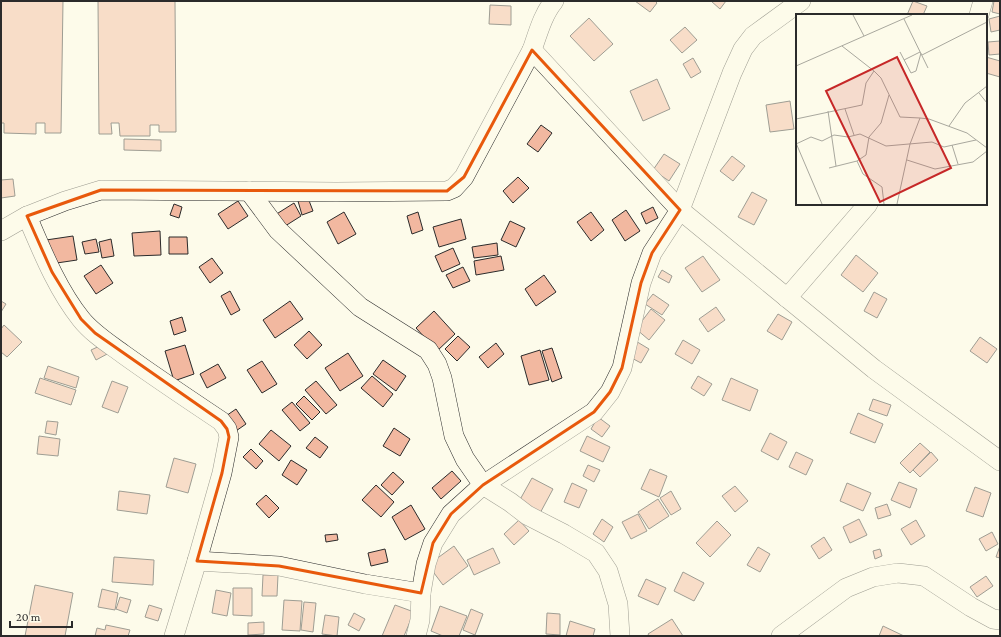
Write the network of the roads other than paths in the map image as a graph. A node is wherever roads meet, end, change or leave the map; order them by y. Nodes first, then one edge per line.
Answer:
1 (554, 1) edge
2 (801, 1) edge
3 (983, 1) edge
4 (979, 14) edge
5 (532, 50) junction
6 (249, 192) junction
7 (867, 205) edge
8 (680, 210) junction
9 (27, 216) junction
10 (1, 231) edge
11 (787, 298) junction
12 (1000, 461) edge
13 (483, 485) junction
14 (197, 561) junction
15 (421, 593) junction
16 (1000, 620) edge
17 (174, 636) edge
18 (416, 636) edge
19 (620, 636) edge
20 (781, 636) edge

1 - 5 street
2 - 8 street
3 - 4 street
5 - 6 street
5 - 8 street
6 - 9 street
6 - 13 street
7 - 11 street
8 - 11 street
8 - 13 street
9 - 10 street
9 - 14 street
11 - 12 street
13 - 15 street
13 - 19 street
14 - 15 street
14 - 17 street
15 - 18 street
16 - 20 street

